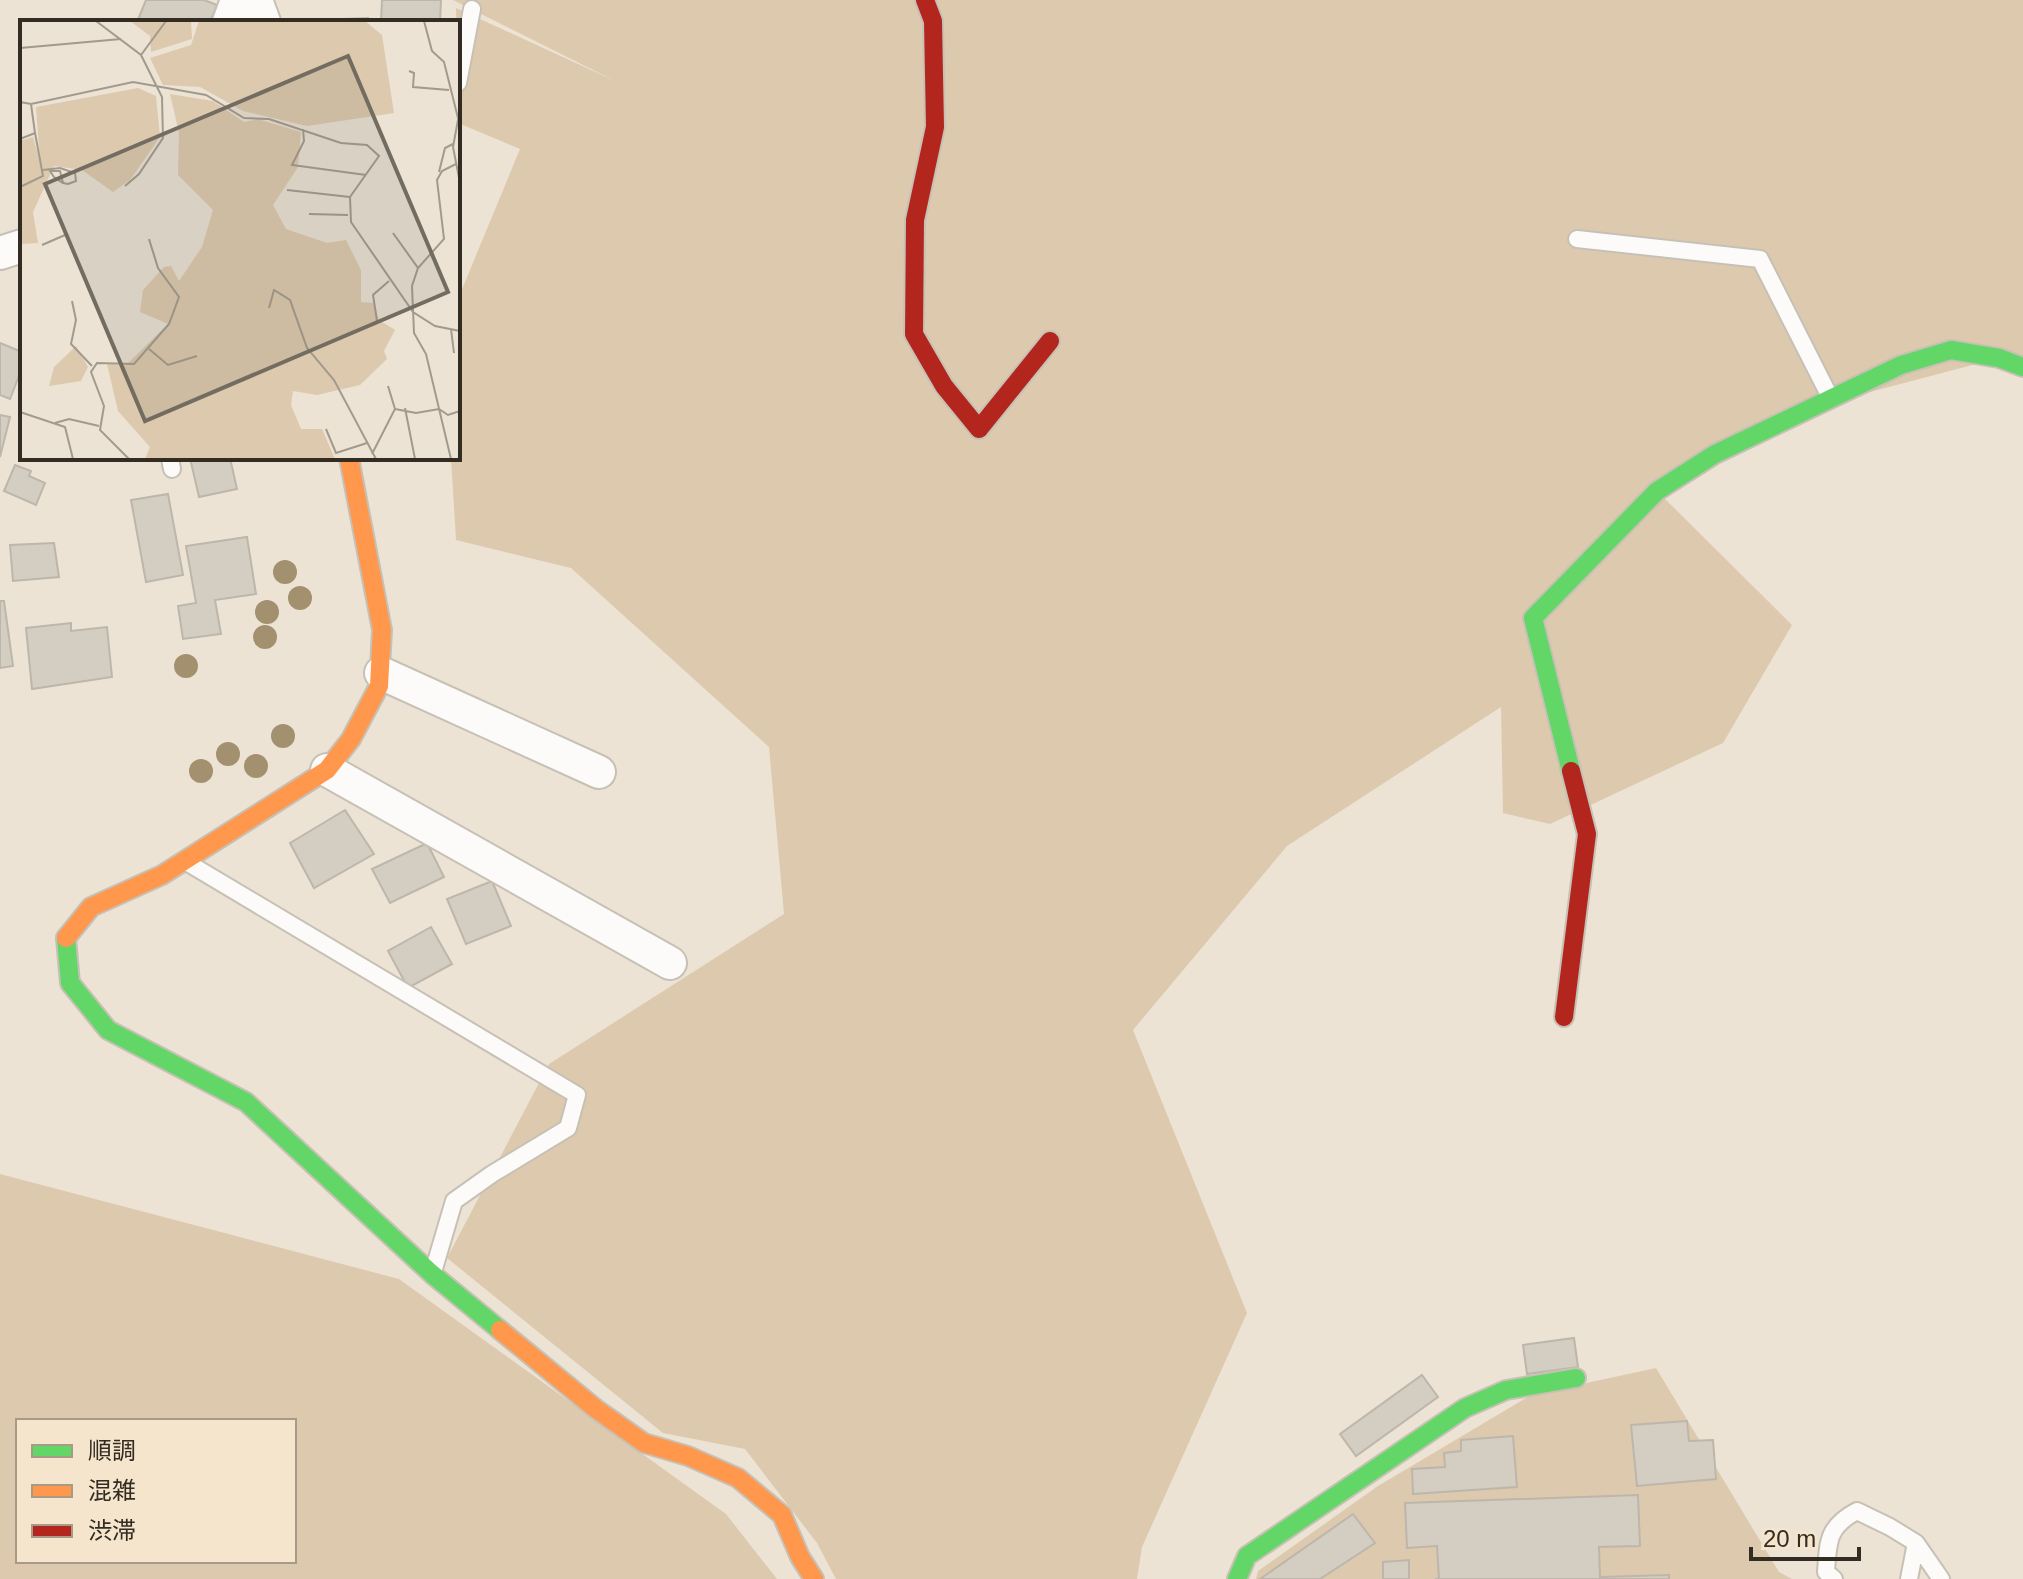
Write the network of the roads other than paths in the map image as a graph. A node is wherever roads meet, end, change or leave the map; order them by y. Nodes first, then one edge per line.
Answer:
1 (237, 0) edge
2 (256, 0) edge
3 (925, 0) edge
4 (472, 9) dead end
5 (230, 20) edge
6 (263, 20) edge
7 (460, 72) edge
8 (1577, 239) dead end
9 (20, 247) edge
10 (0, 253) edge
11 (1050, 341) dead end
12 (2023, 367) edge
13 (1831, 399) junction
14 (349, 460) edge
15 (381, 673) junction
16 (327, 770) junction
17 (599, 772) dead end
18 (184, 860) junction
19 (670, 963) dead end
20 (1564, 1017) dead end
21 (432, 1274) junction
22 (1576, 1378) dead end
23 (1916, 1543) junction
24 (814, 1579) edge
25 (1237, 1579) edge
26 (1834, 1579) edge
27 (1909, 1579) edge
28 (1941, 1579) edge

1 - 5 street
2 - 6 street
3 - 11 street
4 - 7 lane
8 - 13 lane
9 - 10 street
12 - 13 street
13 - 20 street
14 - 15 street
15 - 16 street
15 - 17 street
16 - 18 street
16 - 19 street
18 - 21 street
18 - 21 lane
21 - 24 street
22 - 25 street
23 - 26 lane
23 - 27 lane
23 - 28 lane

